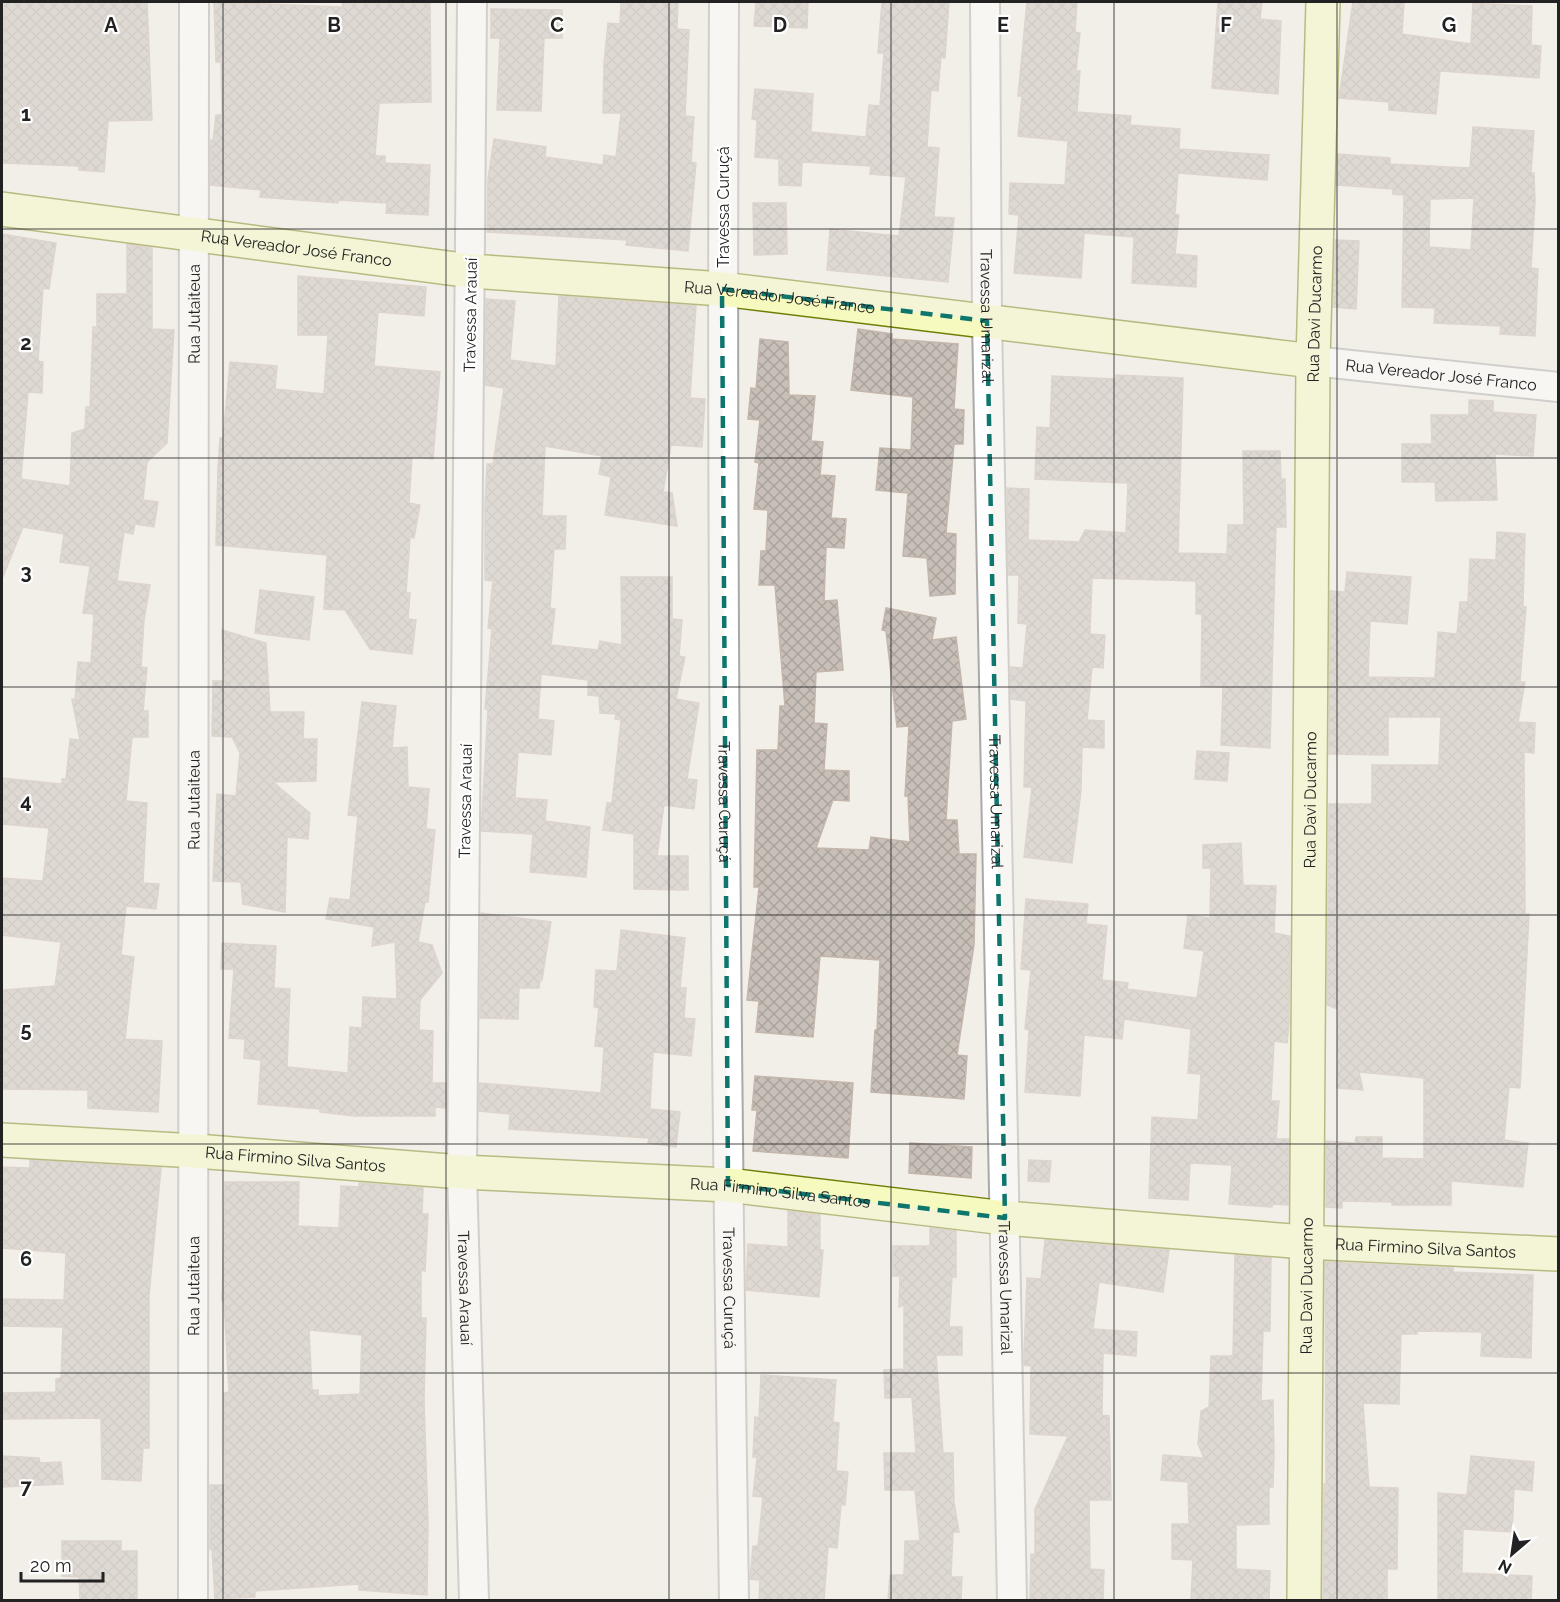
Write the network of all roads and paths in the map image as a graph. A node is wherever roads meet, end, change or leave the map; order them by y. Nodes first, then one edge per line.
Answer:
1 (194, 2) edge
2 (472, 2) edge
3 (724, 2) edge
4 (985, 2) edge
5 (1323, 2) edge
6 (2, 209) edge
7 (193, 233) junction
8 (471, 271) junction
9 (722, 289) junction
10 (987, 321) junction
11 (1313, 361) junction
12 (1558, 387) edge
13 (2, 1140) edge
14 (196, 1151) junction
15 (462, 1172) junction
16 (728, 1185) junction
17 (1005, 1218) junction
18 (1305, 1242) junction
19 (1558, 1254) edge
20 (194, 1600) edge
21 (474, 1600) edge
22 (734, 1600) edge
23 (1012, 1600) edge
24 (1305, 1600) edge

1 - 7 street, Rua Jutaiteua
2 - 8 street, Travessa Arauaí
3 - 9 street, Travessa Curuçá
4 - 10 street, Travessa Umarizal
5 - 11 street, Rua Davi Ducarmo
6 - 7 street, Rua Vereador José Franco
7 - 8 street, Rua Vereador José Franco
7 - 14 street, Rua Jutaiteua
8 - 9 street, Rua Vereador José Franco
8 - 15 street, Travessa Arauaí
9 - 10 street, Rua Vereador José Franco
9 - 16 street, Travessa Curuçá
10 - 11 street, Rua Vereador José Franco
10 - 17 street, Travessa Umarizal
11 - 12 street, Rua Vereador José Franco
11 - 18 street, Rua Davi Ducarmo
13 - 14 street, Rua Firmino Silva Santos
14 - 15 street, Rua Firmino Silva Santos
14 - 20 street, Rua Jutaiteua
15 - 16 street, Rua Firmino Silva Santos
15 - 21 street, Travessa Arauaí
16 - 17 street, Rua Firmino Silva Santos
16 - 22 street, Travessa Curuçá
17 - 18 street, Rua Firmino Silva Santos
17 - 23 street, Travessa Umarizal
18 - 19 street, Rua Firmino Silva Santos
18 - 24 street, Rua Davi Ducarmo

